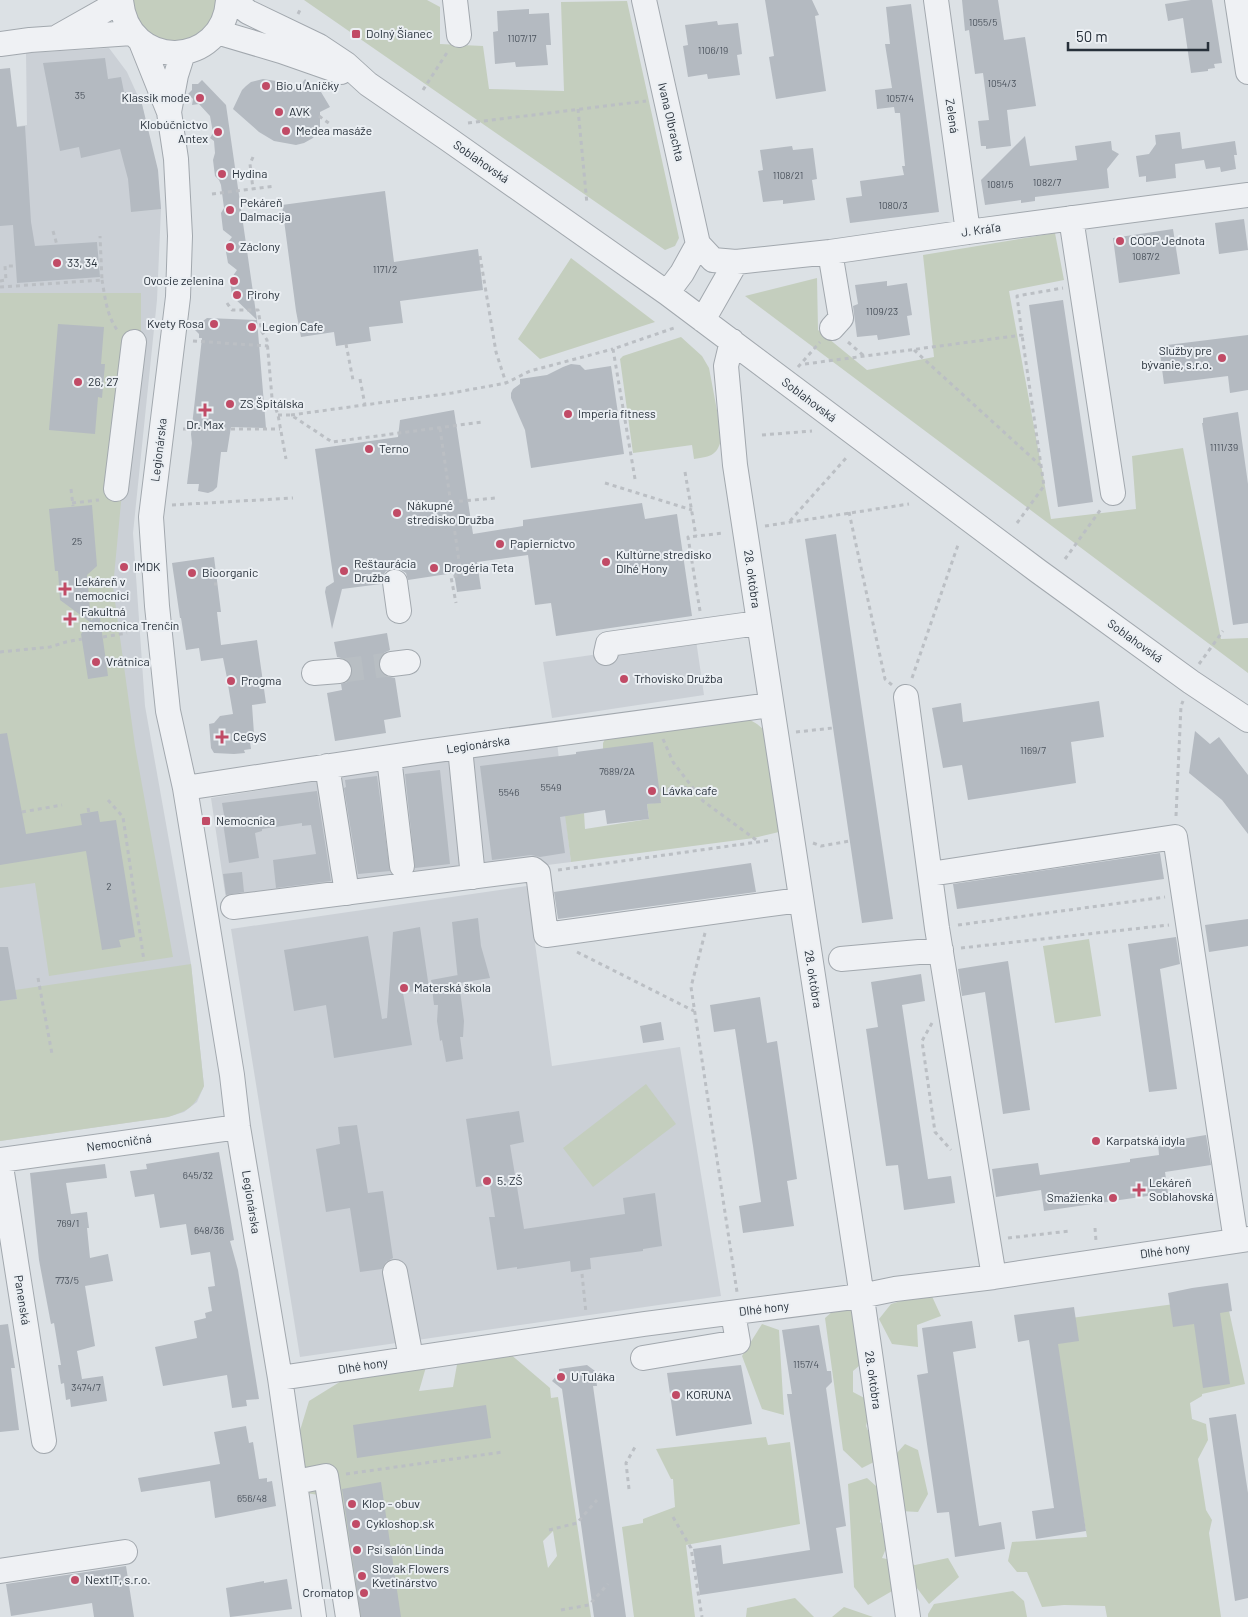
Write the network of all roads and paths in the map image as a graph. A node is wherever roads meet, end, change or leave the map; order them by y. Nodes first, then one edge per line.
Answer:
1 (228, 0) edge
2 (233, 0) edge
3 (455, 0) edge
4 (644, 0) edge
5 (936, 0) edge
6 (1236, 0) edge
7 (121, 1) edge
8 (217, 32) junction
9 (459, 35) joint
10 (55, 38) junction
11 (137, 38) junction
12 (0, 44) edge
13 (183, 53) junction
14 (1248, 72) edge
15 (368, 84) junction
16 (423, 90) dead end
17 (666, 98) junction
18 (578, 109) junction
19 (169, 112) junction
20 (318, 116) dead end
21 (468, 123) dead end
22 (330, 124) dead end
23 (252, 157) dead end
24 (274, 186) dead end
25 (253, 189) junction
26 (212, 194) dead end
27 (1248, 195) edge
28 (587, 204) dead end
29 (1071, 218) junction
30 (53, 231) dead end
31 (968, 232) junction
32 (100, 236) dead end
33 (57, 245) dead end
34 (830, 252) junction
35 (716, 255) junction
36 (480, 256) dead end
37 (16, 266) dead end
38 (102, 280) junction
39 (0, 281) edge
40 (1083, 285) junction
41 (0, 287) edge
42 (667, 293) junction
43 (227, 303) dead end
44 (702, 320) junction
45 (674, 328) dead end
46 (832, 328) dead end
47 (1022, 335) junction
48 (186, 341) dead end
49 (732, 341) junction
50 (134, 342) joint
51 (346, 344) dead end
52 (268, 346) junction
53 (613, 349) junction
54 (913, 350) junction
55 (805, 364) dead end
56 (360, 379) dead end
57 (353, 380) dead end
58 (506, 383) junction
59 (365, 405) junction
60 (278, 415) junction
61 (291, 415) junction
62 (482, 422) dead end
63 (440, 428) junction
64 (178, 429) dead end
65 (280, 429) junction
66 (812, 431) dead end
67 (762, 435) dead end
68 (286, 458) dead end
69 (846, 458) dead end
70 (1041, 466) junction
71 (685, 472) dead end
72 (635, 479) dead end
73 (605, 483) dead end
74 (72, 489) dead end
75 (1113, 493) joint
76 (109, 494) joint
77 (293, 498) dead end
78 (496, 498) dead end
79 (451, 502) junction
80 (908, 504) dead end
81 (171, 505) dead end
82 (692, 510) junction
83 (849, 512) junction
84 (789, 522) junction
85 (1017, 523) dead end
86 (770, 524) dead end
87 (724, 532) dead end
88 (696, 536) junction
89 (959, 542) dead end
90 (1065, 559) dead end
91 (395, 582) dead end
92 (456, 603) dead end
93 (400, 611) dead end
94 (758, 623) junction
95 (1223, 630) dead end
96 (703, 632) junction
97 (127, 633) dead end
98 (103, 637) dead end
99 (82, 640) dead end
100 (0, 652) edge
101 (606, 653) dead end
102 (339, 670) tunnel mouth
103 (1196, 671) dead end
104 (314, 674) dead end
105 (906, 697) junction
106 (770, 705) junction
107 (1181, 706) dead end
108 (1248, 720) edge
109 (833, 728) dead end
110 (787, 733) dead end
111 (662, 736) dead end
112 (460, 748) junction
113 (389, 758) junction
114 (327, 766) junction
115 (691, 787) junction
116 (185, 788) junction
117 (659, 790) dead end
118 (108, 800) dead end
119 (62, 805) dead end
120 (88, 808) dead end
121 (22, 812) dead end
122 (89, 812) dead end
123 (791, 837) junction
124 (1175, 837) junction
125 (850, 841) dead end
126 (759, 842) junction
127 (402, 866) dead end
128 (538, 873) junction
129 (930, 874) junction
130 (473, 877) junction
131 (347, 893) junction
132 (1184, 895) junction
133 (800, 900) junction
134 (232, 907) dead end
135 (711, 912) junction
136 (1188, 923) junction
137 (546, 936) junction
138 (939, 939) junction
139 (841, 960) dead end
140 (144, 961) dead end
141 (38, 978) dead end
142 (948, 994) junction
143 (694, 1012) junction
144 (52, 1054) dead end
145 (238, 1127) junction
146 (954, 1153) dead end
147 (0, 1160) edge
148 (1070, 1231) dead end
149 (987, 1240) junction
150 (1242, 1240) edge
151 (395, 1272) dead end
152 (582, 1274) dead end
153 (994, 1277) junction
154 (861, 1296) junction
155 (586, 1311) dead end
156 (737, 1312) junction
157 (411, 1358) junction
158 (643, 1358) dead end
159 (280, 1378) junction
160 (44, 1442) dead end
161 (636, 1447) dead end
162 (504, 1452) dead end
163 (326, 1476) junction
164 (296, 1482) junction
165 (629, 1489) dead end
166 (597, 1500) dead end
167 (672, 1517) dead end
168 (549, 1530) dead end
169 (124, 1552) dead end
170 (0, 1571) edge
171 (608, 1584) dead end
172 (561, 1610) dead end
173 (314, 1617) edge
174 (348, 1617) edge
175 (702, 1617) edge
176 (908, 1617) edge

1 - 8 street
2 - 15 street, Soblahovská
3 - 9 street
4 - 17 street, Ivana Olbrachta
5 - 31 street, Zelená
6 - 14 street
7 - 10 street
7 - 11 street, Legionárska
8 - 13 street
8 - 15 street, Soblahovská
9 - 16 path
10 - 11 street
10 - 12 street
11 - 13 street
11 - 19 street, Legionárska
13 - 19 street, Legionárska
15 - 42 street, Soblahovská
17 - 18 path
17 - 35 street, Ivana Olbrachta
18 - 21 path
18 - 28 path
19 - 116 street, Legionárska
20 - 22 path
23 - 25 path
24 - 25 path
25 - 26 path
27 - 29 street, J. Kráľa
29 - 31 street, J. Kráľa
29 - 40 street
30 - 33 path
31 - 34 street, J. Kráľa
32 - 38 path
34 - 35 street, J. Kráľa
34 - 46 street
35 - 42 street
35 - 44 street
36 - 58 path
37 - 39 path
38 - 41 path
38 - 50 path
40 - 47 path
40 - 75 street
42 - 44 street, Soblahovská
43 - 52 path
44 - 49 street, Soblahovská
45 - 53 path
47 - 54 path
47 - 70 path
48 - 52 path
49 - 94 street, 28. októbra
49 - 108 street, Soblahovská
50 - 76 street
51 - 57 path
52 - 60 path
53 - 58 path
53 - 72 path
54 - 55 path
54 - 70 path
56 - 59 path
58 - 59 path
59 - 61 path
60 - 61 path
60 - 65 path
61 - 63 path
62 - 63 path
63 - 79 path
64 - 65 path
65 - 68 path
66 - 67 path
69 - 84 path
70 - 85 path
71 - 82 path
73 - 82 path
74 - 76 path
75 - 90 path
77 - 81 path
78 - 79 path
79 - 92 path
80 - 83 path
82 - 88 path
83 - 84 path
83 - 105 path
84 - 86 path
87 - 88 path
88 - 96 path
89 - 105 path
91 - 93 street
94 - 96 street
94 - 106 street, 28. októbra
95 - 103 path
96 - 101 street
97 - 98 path
99 - 100 path
102 - 104 street
105 - 129 street
106 - 112 street, Legionárska
106 - 123 street, 28. októbra
107 - 124 path
109 - 110 path
111 - 115 path
112 - 113 street, Legionárska
112 - 130 street
113 - 114 street, Legionárska
113 - 127 street
114 - 116 street, Legionárska
114 - 131 street
115 - 117 path
115 - 126 path
116 - 145 street, Legionárska
118 - 140 path
119 - 121 path
120 - 122 path
123 - 125 path
123 - 126 path
123 - 133 street, 28. októbra
124 - 129 street
124 - 132 street
126 - 128 path
128 - 130 street
128 - 137 street
129 - 138 street
130 - 131 street
131 - 134 street
132 - 136 street
132 - 138 path
133 - 135 street
133 - 154 street, 28. októbra
135 - 137 street
135 - 143 path
136 - 138 path
136 - 150 street
137 - 143 path
138 - 139 street
138 - 142 street
141 - 144 path
142 - 146 path
142 - 149 street
143 - 156 path
145 - 147 street, Nemocničná
145 - 159 street, Legionárska
147 - 160 street, Panenská
148 - 149 path
149 - 153 street
150 - 153 street, Dlhé hony
151 - 157 street
152 - 155 path
153 - 154 street, Dlhé hony
154 - 156 street, Dlhé hony
154 - 176 street, 28. októbra
156 - 157 street, Dlhé hony
156 - 158 street
157 - 159 street, Dlhé hony
159 - 164 street, Legionárska
161 - 165 path
162 - 163 path
163 - 164 street
163 - 174 street
164 - 173 street, Legionárska
166 - 168 path
167 - 175 path
169 - 170 street
171 - 172 path

